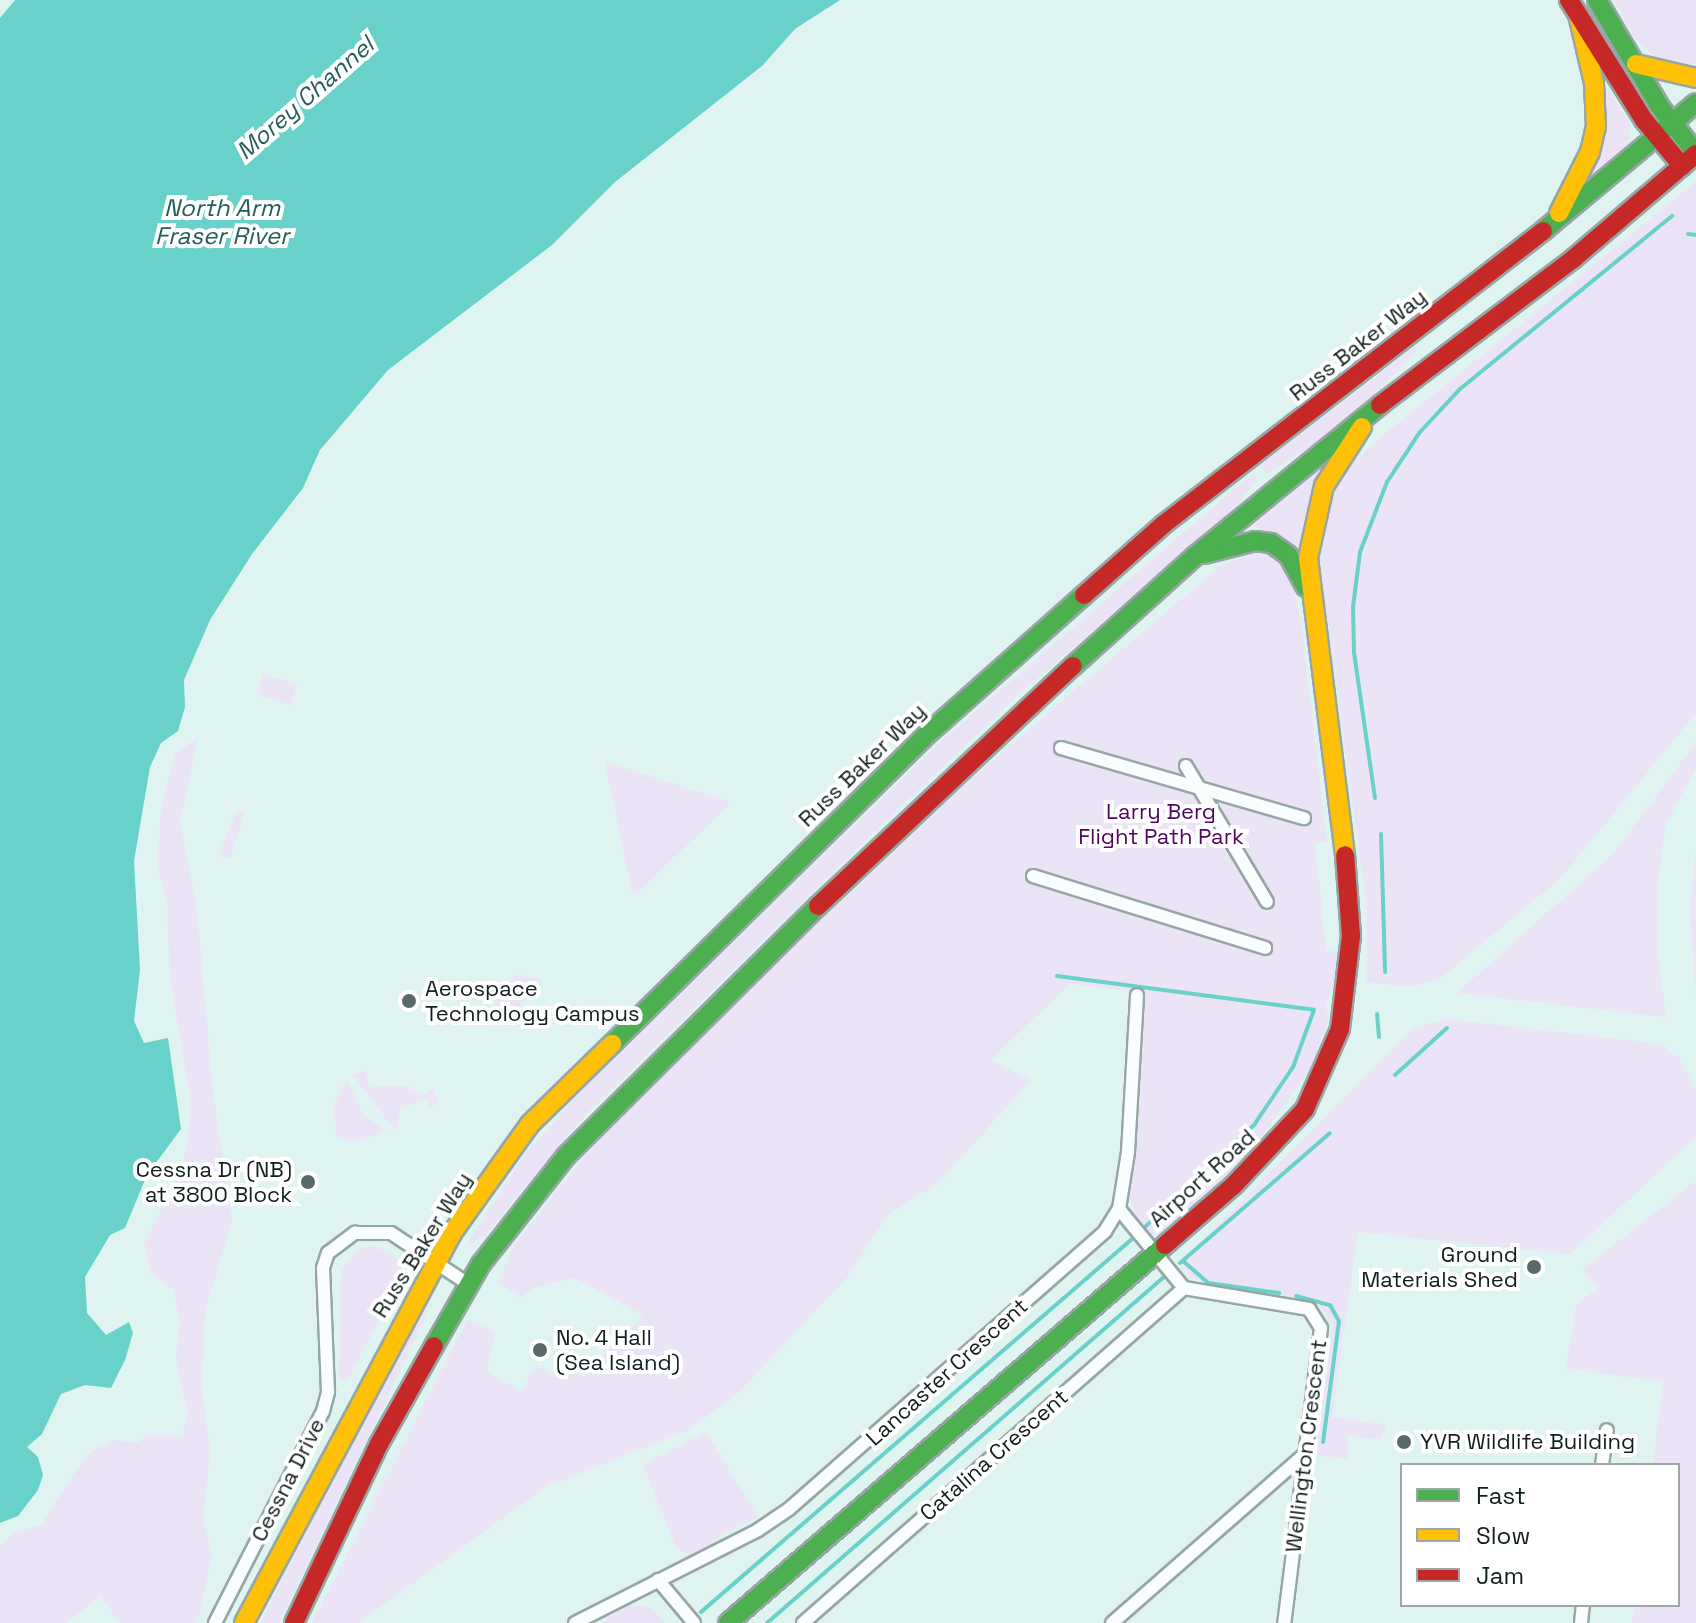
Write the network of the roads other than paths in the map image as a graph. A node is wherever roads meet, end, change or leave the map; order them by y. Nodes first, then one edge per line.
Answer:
1 (1597, 0) edge
2 (1574, 7) edge
3 (1636, 64) junction
4 (1696, 78) edge
5 (1696, 103) edge
6 (1664, 130) junction
7 (1691, 157) edge
8 (1554, 222) junction
9 (1372, 411) junction
10 (1195, 556) junction
11 (1309, 593) junction
12 (1061, 748) dead end
13 (1186, 766) dead end
14 (1199, 787) junction
15 (1304, 818) dead end
16 (1033, 876) dead end
17 (1267, 902) dead end
18 (1265, 948) dead end
19 (1137, 995) dead end
20 (1119, 1209) junction
21 (1155, 1254) junction
22 (435, 1261) junction
23 (468, 1284) junction
24 (1184, 1288) junction
25 (1607, 1430) dead end
26 (1304, 1455) junction
27 (1602, 1463) edge
28 (658, 1580) junction
29 (215, 1623) edge
30 (244, 1623) edge
31 (294, 1623) edge
32 (575, 1623) edge
33 (694, 1623) edge
34 (728, 1623) edge
35 (803, 1623) edge
36 (1112, 1623) edge
37 (1284, 1623) edge

1 - 3 main road
2 - 6 main road
2 - 8 main road
3 - 4 main road
3 - 6 main road
5 - 6 main road, Russ Baker Way
6 - 7 main road
6 - 8 main road, Russ Baker Way
7 - 9 main road
8 - 22 main road, Russ Baker Way
9 - 10 main road
9 - 11 main road
10 - 11 main road
10 - 23 main road
11 - 21 main road, Airport Road
12 - 14 street
13 - 14 street
14 - 15 street
14 - 17 street
16 - 18 street
19 - 20 street, Lancaster Crescent
20 - 21 street
20 - 28 street, Lancaster Crescent
21 - 24 street
21 - 34 main road, Airport Road
22 - 23 street, Cessna Drive
22 - 29 street, Cessna Drive
22 - 30 main road, Russ Baker Way
23 - 31 main road
24 - 26 street, Wellington Crescent
24 - 35 street, Catalina Crescent
25 - 27 street
26 - 36 street
26 - 37 street, Wellington Crescent
28 - 32 street, Lancaster Crescent
28 - 33 street

